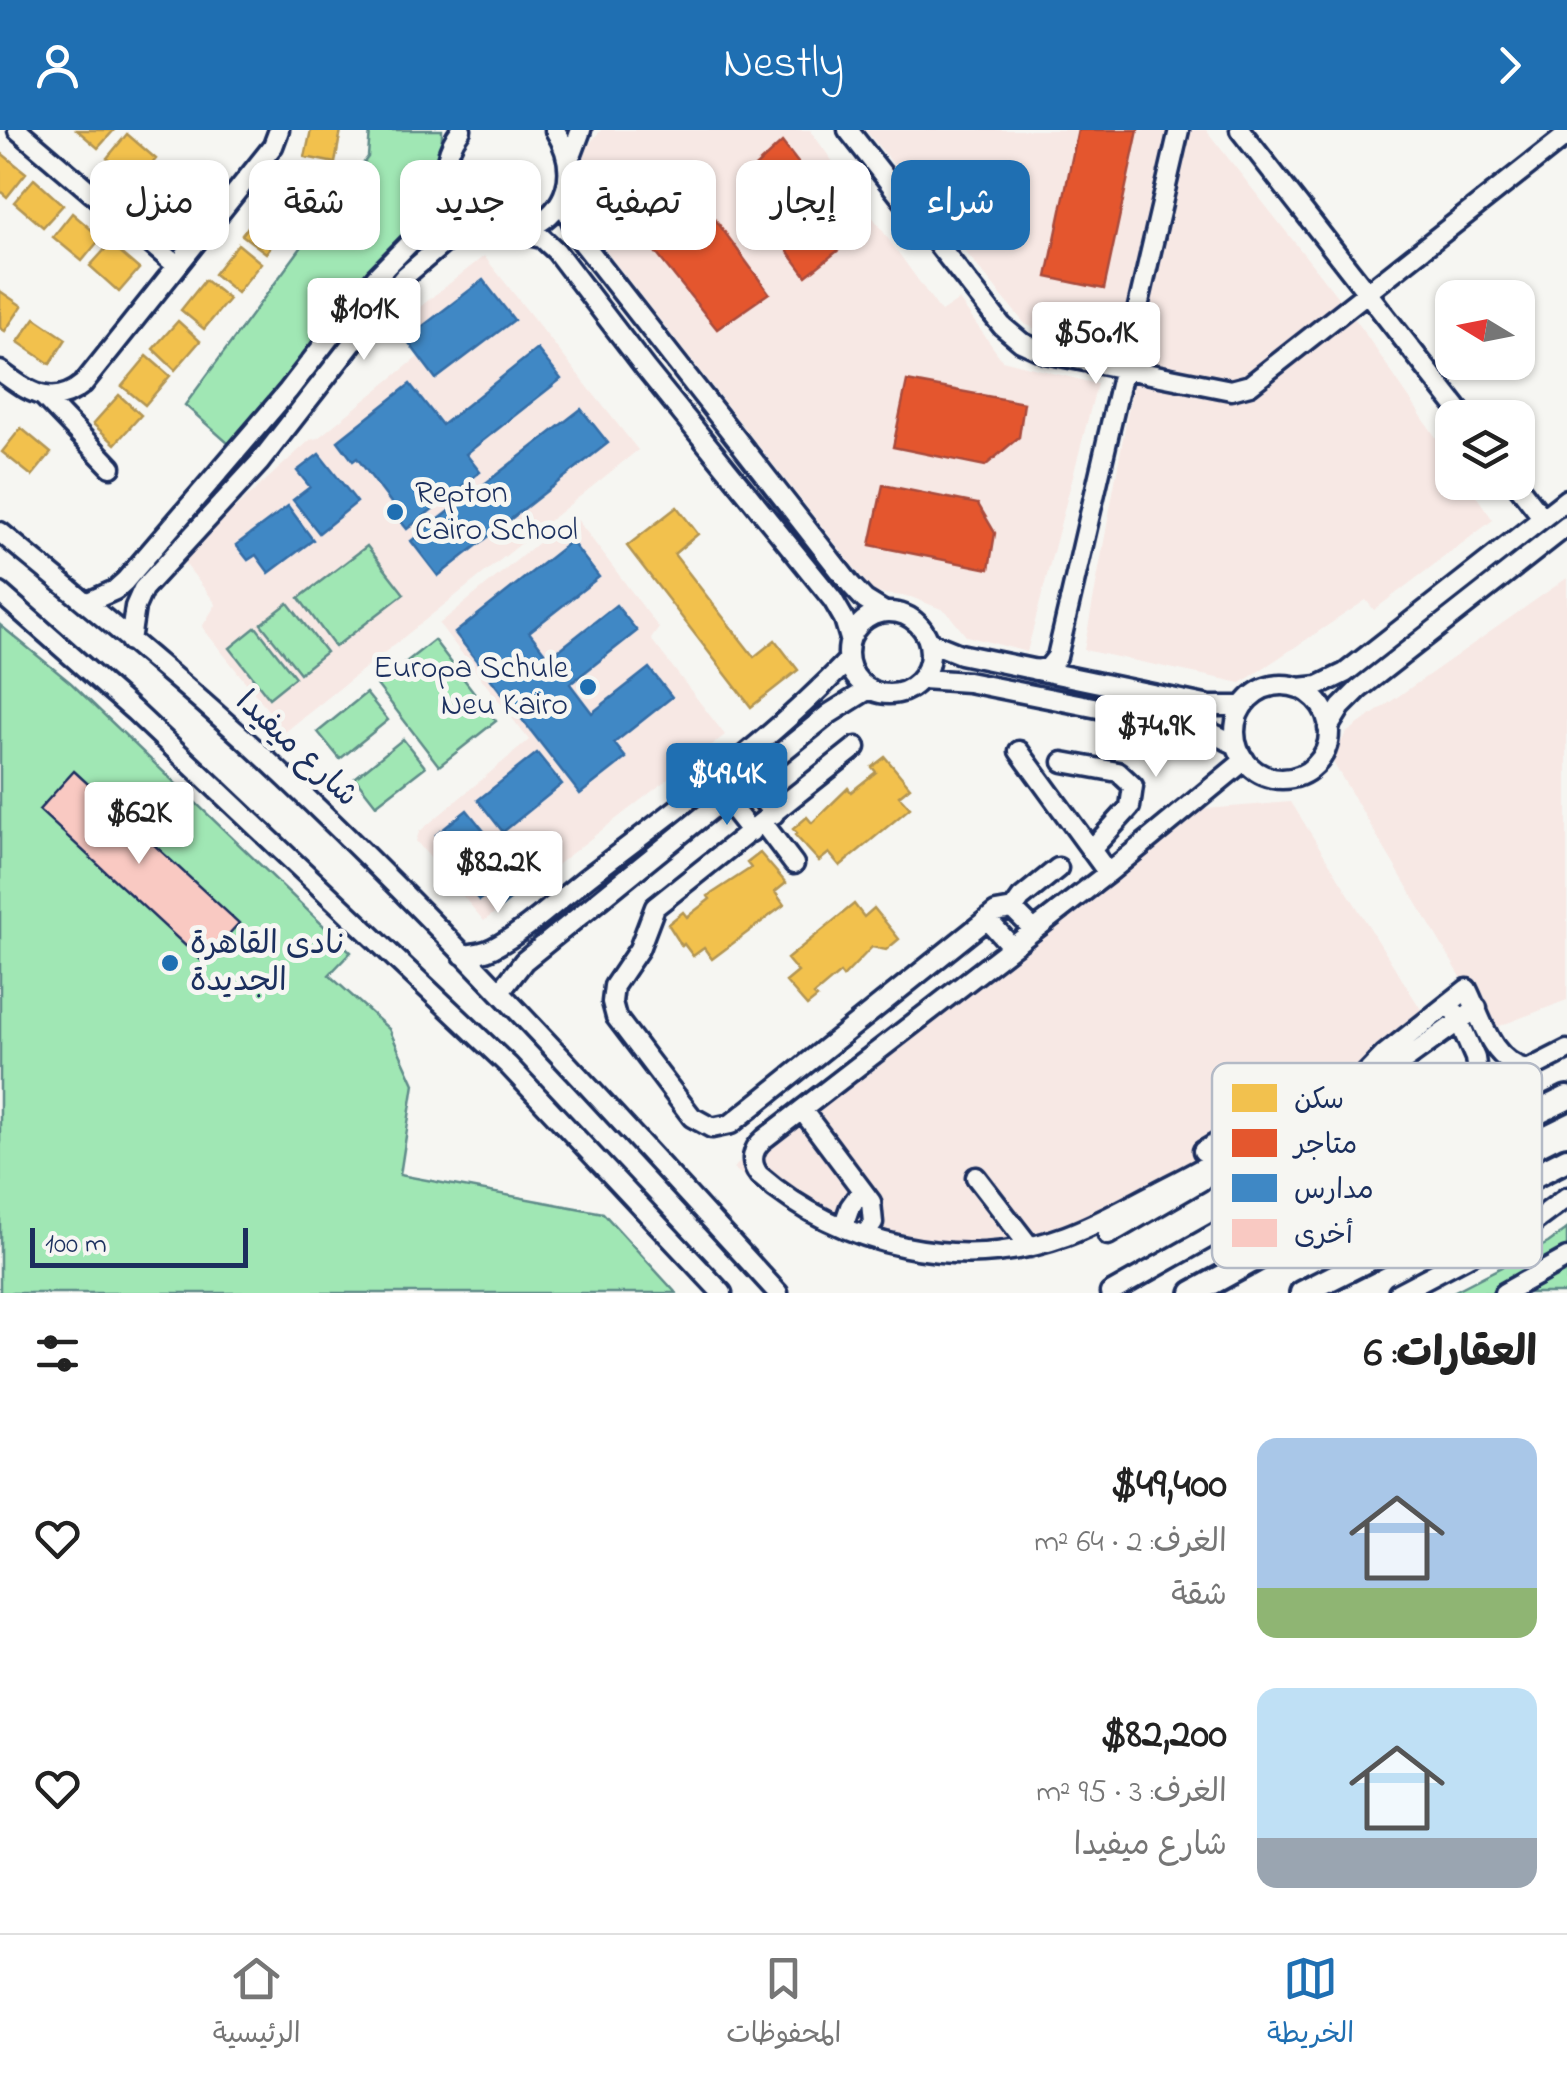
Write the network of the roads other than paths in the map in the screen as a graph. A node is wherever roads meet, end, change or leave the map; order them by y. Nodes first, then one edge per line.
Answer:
1 (18, 130) edge
2 (279, 130) edge
3 (449, 130) edge
4 (461, 130) edge
5 (556, 130) edge
6 (581, 130) edge
7 (848, 130) edge
8 (1180, 130) edge
9 (1240, 130) edge
10 (1567, 134) edge
11 (449, 150) junction
12 (448, 160) edge
13 (569, 160) edge
14 (571, 160) edge
15 (561, 202) edge
16 (541, 222) edge
17 (541, 240) edge
18 (402, 250) edge
19 (436, 250) edge
20 (589, 250) edge
21 (177, 266) junction
22 (1368, 293) junction
23 (1124, 370) junction
24 (0, 371) edge
25 (44, 397) junction
26 (1451, 400) edge
27 (225, 466) junction
28 (111, 467) dead end
29 (243, 481) junction
30 (1567, 499) edge
31 (1529, 500) edge
32 (1543, 518) junction
33 (1567, 526) edge
34 (0, 532) edge
35 (0, 594) edge
36 (86, 603) junction
37 (883, 612) junction
38 (850, 639) junction
39 (130, 641) junction
40 (930, 642) junction
41 (848, 660) junction
42 (1042, 672) junction
43 (922, 679) junction
44 (1299, 688) junction
45 (869, 689) junction
46 (1043, 698) junction
47 (1243, 706) junction
48 (1328, 728) junction
49 (856, 747) dead end
50 (1018, 751) dead end
51 (1241, 753) junction
52 (1063, 762) dead end
53 (747, 781) junction
54 (725, 800) junction
55 (762, 823) junction
56 (1091, 850) junction
57 (794, 864) dead end
58 (1058, 868) dead end
59 (1108, 873) junction
60 (585, 878) junction
61 (602, 898) junction
62 (1012, 909) junction
63 (544, 910) junction
64 (987, 919) junction
65 (1034, 930) junction
66 (562, 931) junction
67 (1012, 947) junction
68 (464, 955) junction
69 (500, 992) junction
70 (1450, 1002) junction
71 (1476, 1008) junction
72 (1459, 1021) junction
73 (1567, 1050) edge
74 (1376, 1063) edge
75 (1401, 1063) edge
76 (1476, 1063) edge
77 (1511, 1063) edge
78 (1539, 1063) edge
79 (1567, 1098) edge
80 (802, 1110) junction
81 (1542, 1110) edge
82 (1212, 1156) edge
83 (1206, 1158) junction
84 (1567, 1159) edge
85 (1542, 1172) edge
86 (976, 1176) dead end
87 (862, 1190) junction
88 (1567, 1197) edge
89 (1542, 1215) edge
90 (843, 1227) junction
91 (865, 1236) junction
92 (1108, 1236) dead end
93 (1212, 1236) edge
94 (1030, 1247) junction
95 (1567, 1258) edge
96 (1239, 1268) edge
97 (1351, 1268) edge
98 (1445, 1268) edge
99 (722, 1293) edge
100 (778, 1293) edge
101 (1110, 1293) edge
102 (1193, 1293) edge
103 (1302, 1293) edge
104 (1398, 1293) edge
105 (1504, 1293) edge

1 - 21 street
2 - 21 street
3 - 11 street
4 - 11 street
5 - 13 street
6 - 14 street
7 - 23 street
8 - 23 street
9 - 22 street
10 - 22 street
11 - 12 street
15 - 16 street
17 - 38 street
18 - 27 street
19 - 29 street
20 - 37 street
21 - 25 street
22 - 23 street
22 - 26 street
23 - 42 street
24 - 25 street
25 - 28 street
27 - 29 street
27 - 36 street
29 - 39 street
30 - 32 street
31 - 32 street
32 - 44 street
33 - 48 street
34 - 36 street, شارع ميفيدا
35 - 99 street
36 - 39 street, شارع ميفيدا
37 - 38 street
37 - 40 street
38 - 41 street
39 - 68 street, شارع ميفيدا
40 - 42 street
40 - 43 street
41 - 45 street
41 - 60 street
42 - 46 street
42 - 47 street
43 - 45 street
43 - 46 street
44 - 47 street
44 - 48 street
45 - 53 street
46 - 51 street
47 - 51 street
48 - 51 street
49 - 55 street
50 - 56 street
51 - 59 street
52 - 56 street
53 - 54 street
53 - 55 street
54 - 55 street
54 - 61 street
55 - 57 street
55 - 64 street
56 - 59 street
58 - 62 street
59 - 65 street
60 - 61 street
60 - 63 street
61 - 66 street
62 - 64 street
62 - 65 street
63 - 66 street
63 - 68 street
64 - 67 street
65 - 67 street
66 - 69 street
67 - 80 street
68 - 69 street, شارع ميفيدا
69 - 100 street, شارع ميفيدا
70 - 71 street
70 - 72 street
70 - 74 street
71 - 72 street
71 - 77 street
72 - 75 street
72 - 76 street
73 - 78 street
79 - 81 main road
80 - 87 street
80 - 90 street
82 - 83 street
83 - 92 street
83 - 94 street
84 - 85 main road
86 - 94 street
87 - 90 street
87 - 91 street
88 - 89 street
90 - 91 street
91 - 94 street
93 - 101 street
95 - 105 street
96 - 102 main road
97 - 103 main road
98 - 104 street

